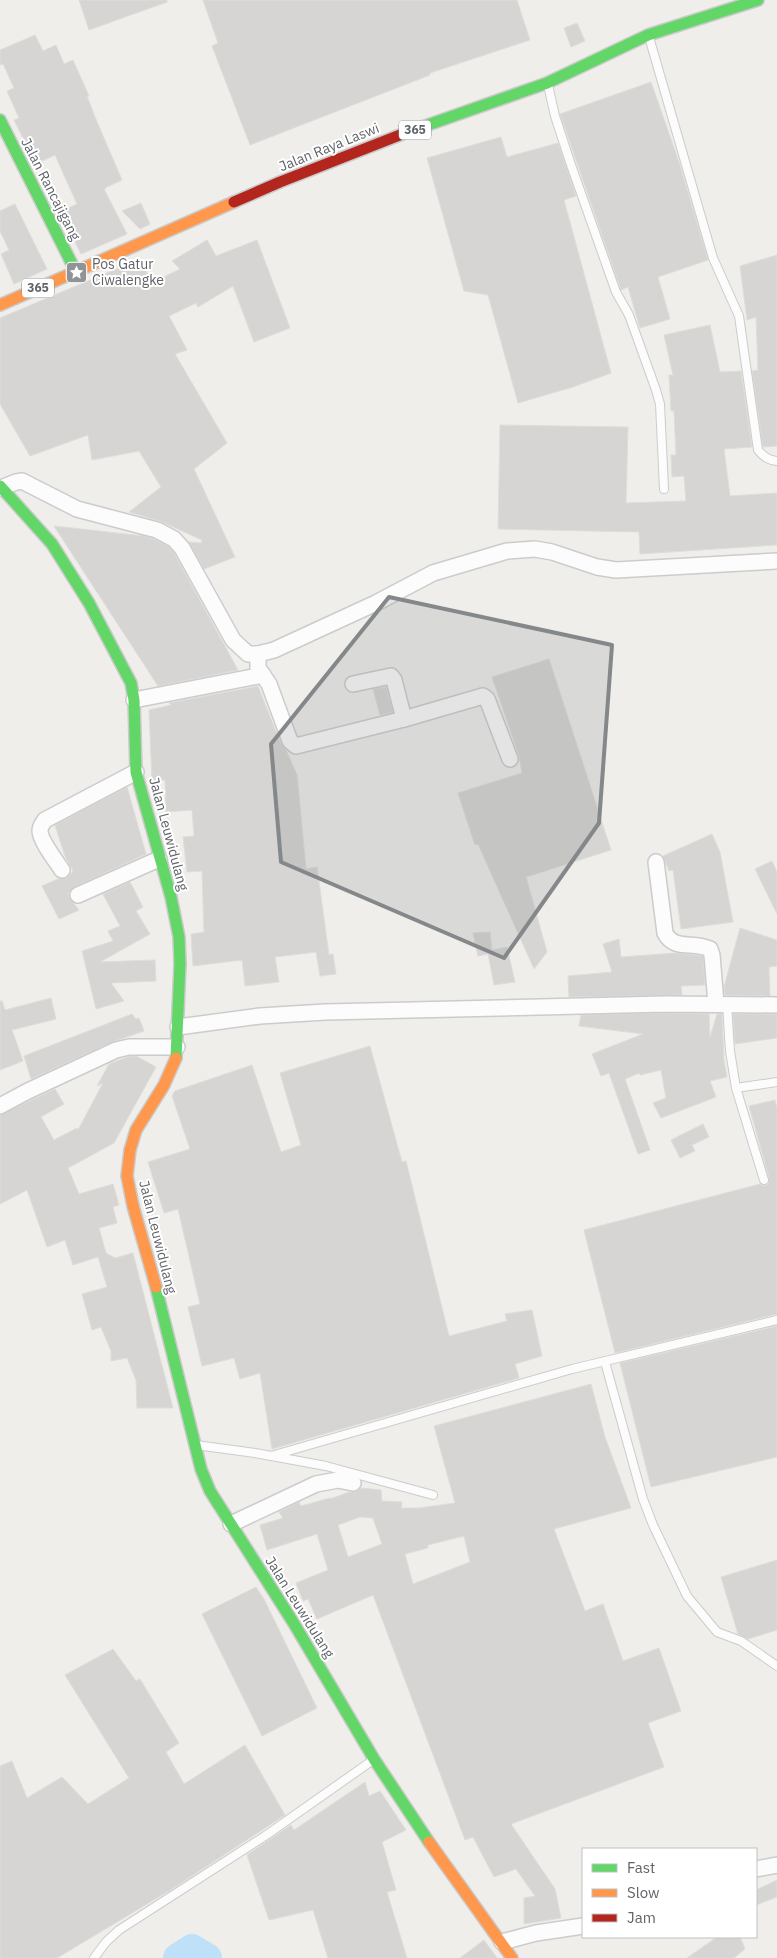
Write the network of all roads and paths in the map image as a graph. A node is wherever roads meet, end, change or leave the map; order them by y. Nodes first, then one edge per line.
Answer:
1 (758, 0) edge
2 (648, 35) junction
3 (547, 83) junction
4 (0, 120) edge
5 (76, 272) junction
6 (0, 305) edge
7 (777, 461) edge
8 (6, 485) edge
9 (664, 489) dead end
10 (777, 561) edge
11 (259, 664) junction
12 (353, 684) dead end
13 (134, 700) junction
14 (404, 719) junction
15 (510, 759) dead end
16 (136, 772) junction
17 (159, 859) junction
18 (656, 862) dead end
19 (62, 870) dead end
20 (78, 895) dead end
21 (721, 1004) junction
22 (777, 1005) edge
23 (178, 1027) junction
24 (177, 1047) junction
25 (777, 1082) edge
26 (736, 1088) junction
27 (0, 1106) edge
28 (764, 1180) dead end
29 (777, 1320) edge
30 (605, 1362) junction
31 (194, 1444) junction
32 (271, 1456) junction
33 (353, 1483) dead end
34 (433, 1496) dead end
35 (231, 1524) junction
36 (777, 1666) edge
37 (374, 1759) junction
38 (777, 1865) edge
39 (757, 1869) edge
40 (582, 1926) edge
41 (502, 1942) junction
42 (94, 1958) edge
43 (512, 1958) edge

1 - 2 street, Jalan Raya Laswi / 365
2 - 3 street, Jalan Raya Laswi / 365
2 - 7 lane
3 - 5 street, Jalan Raya Laswi / 365
3 - 9 lane
4 - 5 street, Jalan Rancajigang
5 - 6 street, Jalan Raya Laswi / 365
8 - 11 street
8 - 13 street, Jalan Leuwidulang
10 - 11 street
11 - 13 street
11 - 14 street
12 - 14 street
13 - 16 street, Jalan Leuwidulang
14 - 15 street
16 - 17 street, Jalan Leuwidulang
16 - 19 street
17 - 20 street
17 - 23 street, Jalan Leuwidulang
18 - 21 street
21 - 22 street
21 - 23 street
21 - 26 lane
23 - 24 street, Jalan Leuwidulang
24 - 27 street
24 - 31 street, Jalan Leuwidulang
25 - 26 lane
26 - 28 lane
29 - 30 lane
30 - 32 lane
30 - 36 lane
31 - 32 lane
31 - 35 street, Jalan Leuwidulang
32 - 34 lane
33 - 35 street
35 - 37 street, Jalan Leuwidulang
37 - 41 street, Jalan Leuwidulang
37 - 42 lane
38 - 39 street
40 - 41 street
41 - 43 street, Jalan Leuwidulang

